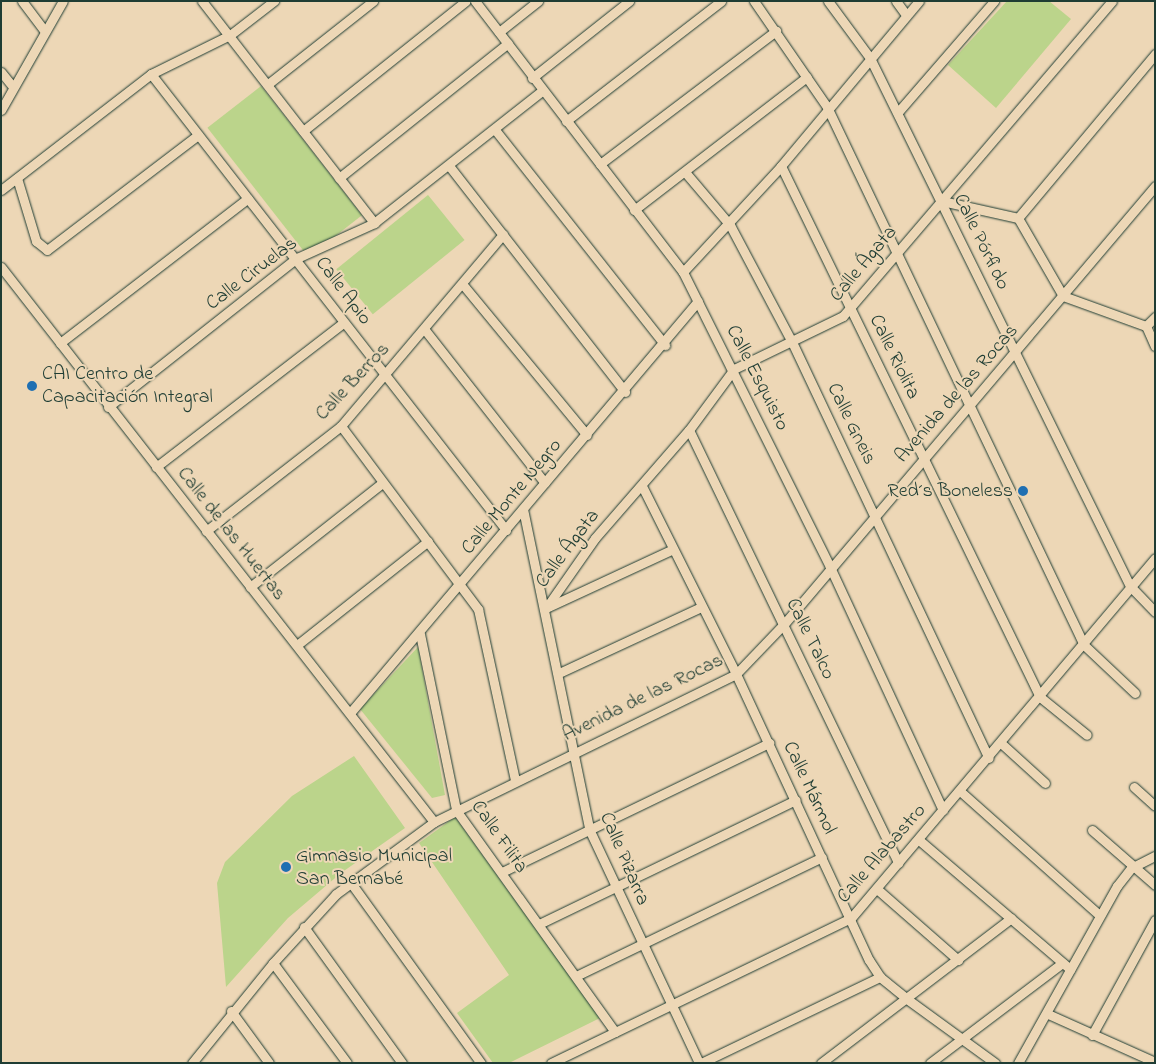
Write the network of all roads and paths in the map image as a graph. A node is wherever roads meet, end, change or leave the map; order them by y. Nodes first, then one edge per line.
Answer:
1 (22, 1) edge
2 (63, 1) edge
3 (202, 1) edge
4 (274, 1) edge
5 (373, 1) edge
6 (466, 1) edge
7 (475, 1) edge
8 (538, 1) edge
9 (629, 1) edge
10 (722, 1) edge
11 (754, 1) edge
12 (828, 1) edge
13 (896, 1) edge
14 (919, 1) edge
15 (994, 1) edge
16 (1112, 1) edge
17 (906, 15) junction
18 (44, 30) junction
19 (776, 30) junction
20 (499, 32) junction
21 (230, 36) junction
22 (508, 43) junction
23 (1155, 54) edge
24 (870, 58) junction
25 (1, 72) edge
26 (151, 74) junction
27 (808, 77) junction
28 (532, 78) junction
29 (268, 84) junction
30 (13, 87) junction
31 (542, 91) junction
32 (827, 107) junction
33 (1, 110) edge
34 (898, 112) junction
35 (566, 120) junction
36 (303, 131) junction
37 (496, 131) junction
38 (198, 135) junction
39 (600, 164) junction
40 (781, 166) junction
41 (450, 167) junction
42 (685, 172) junction
43 (17, 178) junction
44 (339, 178) junction
45 (1155, 186) edge
46 (1, 190) edge
47 (248, 198) junction
48 (942, 201) junction
49 (634, 210) junction
50 (1018, 218) junction
51 (374, 223) junction
52 (730, 225) junction
53 (503, 234) junction
54 (896, 252) junction
55 (297, 258) junction
56 (1, 267) edge
57 (683, 272) junction
58 (464, 286) junction
59 (1063, 296) junction
60 (698, 302) junction
61 (850, 308) junction
62 (1155, 317) edge
63 (344, 322) junction
64 (1146, 326) junction
65 (425, 330) junction
66 (792, 342) junction
67 (60, 343) junction
68 (665, 344) junction
69 (1155, 346) edge
70 (1016, 354) junction
71 (734, 369) junction
72 (385, 374) junction
73 (625, 392) junction
74 (969, 405) junction
75 (108, 407) junction
76 (341, 426) junction
77 (689, 430) junction
78 (587, 435) junction
79 (924, 459) junction
80 (156, 467) junction
81 (382, 483) junction
82 (544, 483) junction
83 (642, 486) junction
84 (523, 509) junction
85 (875, 515) junction
86 (506, 530) junction
87 (206, 531) junction
88 (428, 541) junction
89 (673, 549) junction
90 (1155, 558) edge
91 (830, 567) junction
92 (462, 585) junction
93 (250, 586) junction
94 (1130, 586) junction
95 (701, 607) junction
96 (546, 608) junction
97 (1155, 612) edge
98 (784, 624) junction
99 (420, 634) junction
100 (296, 645) junction
101 (1084, 645) junction
102 (559, 673) junction
103 (736, 674) junction
104 (1136, 693) dead end
105 (1040, 698) junction
106 (350, 713) junction
107 (1087, 734) dead end
108 (769, 743) junction
109 (1002, 744) junction
110 (571, 753) junction
111 (989, 758) junction
112 (515, 780) junction
113 (1045, 783) dead end
114 (1134, 787) dead end
115 (960, 791) junction
116 (796, 800) junction
117 (1155, 806) edge
118 (456, 810) junction
119 (943, 810) junction
120 (434, 822) junction
121 (589, 829) junction
122 (1092, 830) dead end
123 (919, 840) junction
124 (1155, 856) edge
125 (822, 857) junction
126 (898, 863) junction
127 (1131, 868) junction
128 (502, 872) junction
129 (351, 883) junction
130 (1155, 886) edge
131 (616, 888) junction
132 (877, 888) junction
133 (1099, 915) junction
134 (851, 918) junction
135 (1010, 918) junction
136 (1155, 920) edge
137 (539, 924) junction
138 (304, 927) junction
139 (643, 946) junction
140 (958, 960) junction
141 (272, 963) junction
142 (1062, 963) junction
143 (1070, 969) junction
144 (576, 976) junction
145 (880, 977) junction
146 (907, 999) junction
147 (670, 1004) junction
148 (231, 1011) junction
149 (1048, 1014) junction
150 (615, 1032) junction
151 (1092, 1035) junction
152 (961, 1040) junction
153 (266, 1059) edge
154 (570, 1059) edge
155 (1155, 1062) edge
156 (192, 1063) edge
157 (257, 1063) edge
158 (347, 1063) edge
159 (402, 1063) edge
160 (481, 1063) edge
161 (551, 1063) edge
162 (700, 1063) edge
163 (821, 1063) edge
164 (930, 1063) edge
165 (994, 1063) edge
166 (1018, 1063) edge

1 - 18 street
2 - 18 street
3 - 21 street
4 - 21 street
5 - 29 street
6 - 36 street
7 - 20 street, Calle Esquisto
8 - 20 street
9 - 28 street
10 - 35 street
11 - 19 street
12 - 24 street, Calle Pórfido
13 - 17 street
14 - 17 street
15 - 34 street
16 - 48 street, Calle Ágata
17 - 24 street
18 - 30 street
19 - 27 street
19 - 39 street
20 - 22 street, Calle Esquisto
21 - 26 street
21 - 29 street
22 - 28 street, Calle Esquisto
22 - 44 street
23 - 50 street
24 - 32 street
24 - 34 street, Calle Pórfido
25 - 30 street
26 - 38 street, Calle Apio
26 - 43 street
27 - 32 street
27 - 42 street
28 - 31 street, Calle Esquisto
29 - 36 street
30 - 33 street
31 - 35 street, Calle Esquisto
31 - 37 street, Calle Ciruelas
32 - 40 street
32 - 54 street
34 - 48 street, Calle Pórfido
35 - 39 street, Calle Esquisto
36 - 44 street
37 - 41 street, Calle Ciruelas
37 - 68 street
38 - 43 street
38 - 47 street, Calle Apio
39 - 49 street, Calle Esquisto
40 - 52 street
40 - 61 street, Calle Riolita
41 - 51 street, Calle Ciruelas
41 - 53 street
42 - 49 street
42 - 52 street, Calle Gneis
43 - 46 street
44 - 51 street
45 - 59 street, Avenida de las Rocas
47 - 55 street, Calle Apio
47 - 67 street
48 - 50 street
48 - 54 street, Calle Ágata
48 - 70 street, Calle Pórfido
49 - 57 street, Calle Esquisto
50 - 59 street
51 - 55 street, Calle Ciruelas
52 - 57 street
52 - 66 street, Calle Gneis
53 - 58 street, Calle Berros
53 - 73 street
54 - 61 street, Calle Ágata
54 - 74 street
55 - 63 street, Calle Apio
55 - 75 street, Calle Ciruelas
56 - 67 street, Calle de las Huertas
57 - 60 street, Calle Esquisto
58 - 65 street, Calle Berros
58 - 78 street
59 - 64 street
59 - 70 street, Avenida de las Rocas
60 - 68 street, Calle Monte Negro
60 - 71 street, Calle Esquisto
61 - 66 street, Calle Ágata
61 - 79 street, Calle Riolita
62 - 64 street
63 - 72 street, Calle Apio
63 - 80 street
64 - 69 street
65 - 72 street, Calle Berros
65 - 82 street
66 - 71 street, Calle Ágata
66 - 85 street, Calle Gneis
67 - 75 street, Calle de las Huertas
68 - 73 street, Calle Monte Negro
70 - 74 street, Avenida de las Rocas
70 - 94 street, Calle Pórfido
71 - 77 street, Calle Ágata
71 - 91 street, Calle Esquisto
72 - 76 street, Calle Berros
72 - 86 street, Calle Apio
73 - 78 street, Calle Monte Negro
74 - 79 street, Avenida de las Rocas
74 - 101 street
75 - 80 street, Calle de las Huertas
76 - 81 street
76 - 87 street, Calle Berros
77 - 83 street, Calle Ágata
77 - 98 street, Calle Talco
78 - 82 street, Calle Monte Negro
79 - 85 street, Avenida de las Rocas
79 - 105 street, Calle Riolita
80 - 87 street, Calle de las Huertas
81 - 88 street
81 - 93 street
82 - 84 street, Calle Monte Negro
83 - 89 street, Calle Mármol
83 - 96 street, Calle Ágata
84 - 86 street, Calle Monte Negro
84 - 96 street, Calle Pizarra
85 - 91 street, Avenida de las Rocas
85 - 111 street, Calle Gneis
86 - 92 street, Calle Monte Negro
87 - 93 street, Calle de las Huertas
88 - 92 street
88 - 100 street
89 - 95 street, Calle Mármol
89 - 96 street
90 - 94 street, Calle Alabastro
91 - 98 street, Avenida de las Rocas
91 - 119 street, Calle Esquisto
92 - 99 street, Calle Monte Negro
92 - 112 street
93 - 100 street, Calle de las Huertas
94 - 97 street, Calle Pórfido
94 - 101 street, Calle Alabastro
95 - 102 street
95 - 103 street, Calle Mármol
96 - 102 street, Calle Pizarra
98 - 103 street, Avenida de las Rocas
98 - 126 street, Calle Talco
99 - 106 street, Calle Monte Negro
99 - 118 street, Calle Filita
100 - 106 street, Calle de las Huertas
101 - 104 street
101 - 105 street, Calle Alabastro
102 - 110 street, Calle Pizarra
103 - 108 street, Calle Mármol
103 - 110 street, Avenida de las Rocas
105 - 107 street
105 - 109 street, Calle Alabastro
106 - 120 street, Calle de las Huertas
108 - 116 street, Calle Mármol
108 - 121 street
109 - 111 street, Calle Alabastro
109 - 113 street
110 - 112 street, Avenida de las Rocas
110 - 121 street, Calle Pizarra
111 - 115 street, Calle Alabastro
112 - 118 street, Avenida de las Rocas
114 - 117 street
115 - 119 street, Calle Alabastro
115 - 133 street
116 - 125 street, Calle Mármol
116 - 131 street
118 - 120 street, Avenida de las Rocas
118 - 128 street, Calle Filita
119 - 123 street, Calle Alabastro
120 - 129 street, Avenida de las Rocas
121 - 128 street
121 - 131 street, Calle Pizarra
122 - 127 street
123 - 126 street, Calle Alabastro
123 - 135 street
124 - 127 street
125 - 134 street, Calle Mármol
125 - 139 street
126 - 132 street, Calle Alabastro
127 - 130 street
127 - 133 street
128 - 137 street, Calle Filita
129 - 138 street, Avenida de las Rocas
129 - 160 street
131 - 137 street
131 - 139 street, Calle Pizarra
132 - 134 street, Calle Alabastro
132 - 140 street
133 - 143 street
134 - 145 street, Calle Mármol
134 - 147 street, Calle Alabastro
135 - 140 street
135 - 142 street
136 - 151 street
137 - 144 street, Calle Filita
138 - 141 street, Avenida de las Rocas
138 - 159 street
139 - 144 street
139 - 147 street, Calle Pizarra
140 - 146 street
141 - 148 street, Avenida de las Rocas
141 - 158 street
142 - 143 street
142 - 152 street
143 - 149 street
144 - 150 street, Calle Filita
145 - 146 street, Calle Mármol
145 - 162 street
146 - 152 street, Calle Mármol
146 - 163 street
147 - 150 street, Calle Alabastro
147 - 162 street, Calle Pizarra
148 - 153 street
148 - 156 street, Avenida de las Rocas
149 - 151 street
149 - 166 street
150 - 154 street, Calle Alabastro
151 - 155 street
152 - 164 street
152 - 165 street, Calle Mármol
153 - 157 street
154 - 161 street, Calle Alabastro

